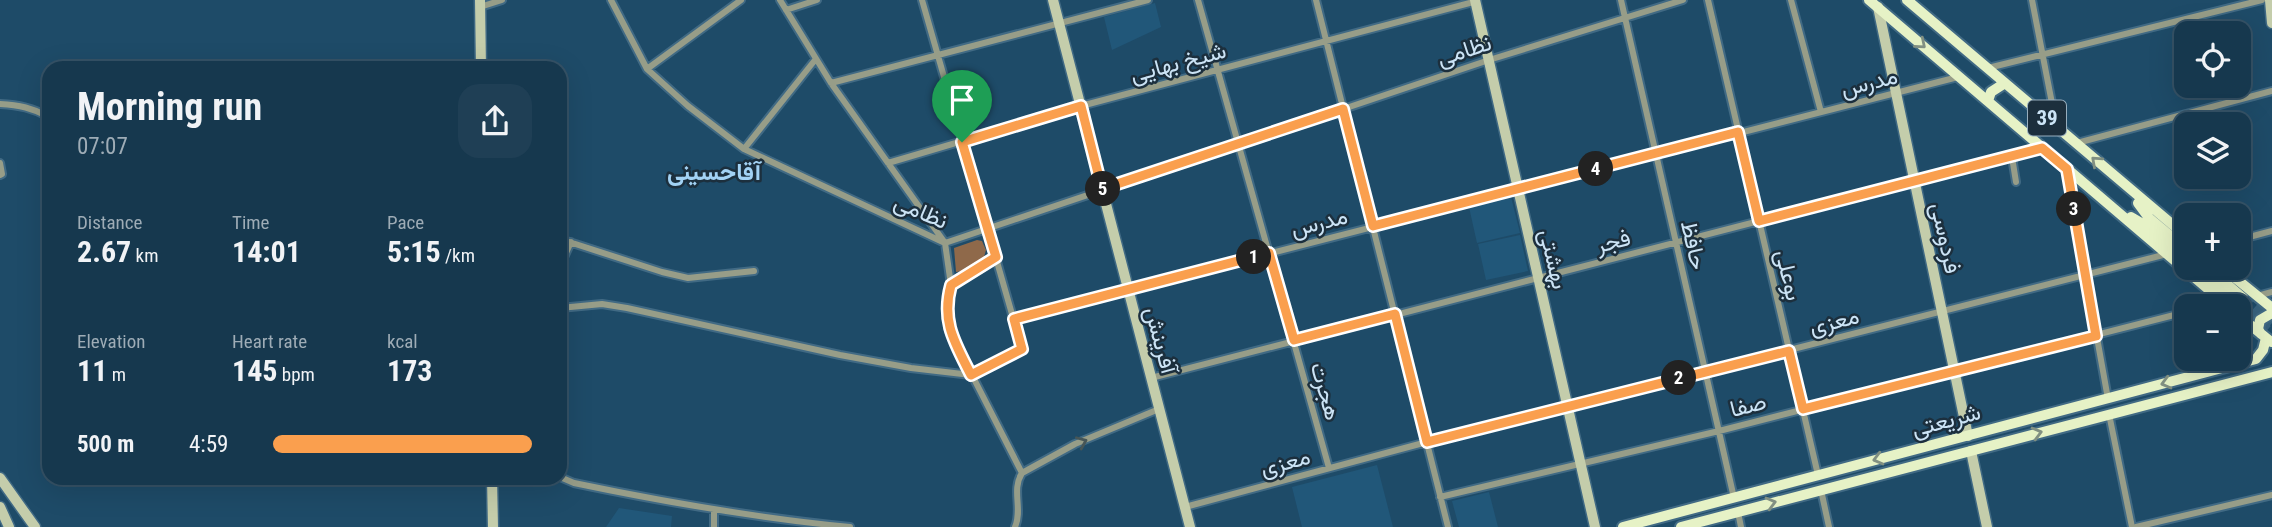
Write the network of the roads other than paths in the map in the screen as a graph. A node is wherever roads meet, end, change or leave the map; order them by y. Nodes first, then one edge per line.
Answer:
1 (502, 0) edge
2 (611, 0) edge
3 (741, 0) edge
4 (780, 0) edge
5 (817, 0) edge
6 (922, 0) edge
7 (1053, 0) edge
8 (1148, 0) edge
9 (1198, 0) edge
10 (1316, 0) edge
11 (1476, 0) edge
12 (1621, 0) edge
13 (1683, 0) edge
14 (1708, 0) edge
15 (1791, 0) edge
16 (1907, 0) edge
17 (2032, 0) edge
18 (2262, 0) edge
19 (2270, 0) edge
20 (480, 3) edge
21 (1873, 4) edge
22 (786, 10) junction
23 (1625, 18) junction
24 (1059, 23) junction
25 (2272, 23) edge
26 (1326, 41) junction
27 (938, 55) junction
28 (2043, 55) junction
29 (816, 60) junction
30 (481, 61) edge
31 (1489, 61) junction
32 (1988, 68) junction
33 (647, 69) junction
34 (1218, 69) junction
35 (1959, 77) junction
36 (831, 83) junction
37 (2005, 83) junction
38 (2272, 91) edge
39 (1895, 93) junction
40 (1988, 101) junction
41 (0, 104) edge
42 (1081, 106) junction
43 (1343, 109) junction
44 (1821, 112) junction
45 (42, 113) edge
46 (2056, 126) junction
47 (1738, 132) junction
48 (962, 142) junction
49 (2077, 143) junction
50 (1238, 144) junction
51 (2042, 148) junction
52 (744, 149) junction
53 (1656, 153) junction
54 (2012, 157) junction
55 (0, 163) edge
56 (888, 163) junction
57 (2067, 169) junction
58 (0, 175) edge
59 (1914, 182) junction
60 (2016, 182) dead end
61 (2125, 187) junction
62 (1102, 189) junction
63 (1518, 189) junction
64 (2110, 205) junction
65 (1759, 221) junction
66 (1373, 226) junction
67 (2174, 226) edge
68 (988, 229) junction
69 (2272, 232) edge
70 (2251, 237) edge
71 (2174, 239) edge
72 (567, 241) edge
73 (571, 242) junction
74 (1676, 242) junction
75 (945, 243) junction
76 (2174, 250) edge
77 (567, 251) edge
78 (1269, 253) junction
79 (2167, 254) junction
80 (996, 257) junction
81 (754, 271) dead end
82 (2085, 276) junction
83 (1538, 278) junction
84 (2211, 280) edge
85 (2219, 280) edge
86 (951, 285) junction
87 (1128, 289) junction
88 (2272, 292) edge
89 (2227, 294) edge
90 (2229, 294) tunnel mouth
91 (2232, 294) tunnel mouth
92 (2251, 298) edge
93 (2251, 305) edge
94 (567, 307) edge
95 (2272, 311) edge
96 (1941, 312) junction
97 (1395, 314) junction
98 (2174, 315) edge
99 (2251, 316) edge
100 (1014, 319) junction
101 (2096, 336) junction
102 (2268, 336) edge
103 (1294, 340) junction
104 (1789, 351) junction
105 (2256, 359) junction
106 (1954, 371) junction
107 (1705, 372) junction
108 (2272, 372) edge
109 (2260, 374) junction
110 (971, 375) junction
111 (1151, 378) junction
112 (2108, 399) junction
113 (1567, 407) junction
114 (1159, 409) junction
115 (1803, 409) junction
116 (2109, 414) junction
117 (1719, 430) junction
118 (1968, 436) junction
119 (1427, 442) junction
120 (1971, 451) junction
121 (1580, 463) junction
122 (1329, 468) junction
123 (1022, 473) junction
124 (1818, 475) junction
125 (0, 478) edge
126 (567, 480) edge
127 (492, 485) edge
128 (1821, 490) junction
129 (2272, 495) edge
130 (1440, 497) junction
131 (1734, 498) junction
132 (0, 507) edge
133 (1185, 507) junction
134 (714, 509) junction
135 (1738, 512) junction
136 (9, 527) edge
137 (35, 527) edge
138 (493, 527) edge
139 (714, 527) edge
140 (850, 527) edge
141 (1015, 527) edge
142 (1190, 527) edge
143 (1448, 527) edge
144 (1595, 527) edge
145 (1623, 527) edge
146 (1681, 527) edge
147 (1741, 527) edge
148 (1829, 527) edge
149 (1987, 527) edge
150 (2134, 527) edge

1 - 20 street
2 - 33 street, نظامی
3 - 33 street
4 - 22 street
5 - 22 street
6 - 27 street
7 - 24 main road, آفرینش
8 - 24 street
9 - 34 street, هجرت
10 - 26 street
11 - 26 street, شیخ بهایی
11 - 31 main road, بهشتی
12 - 23 street, حافظ
13 - 23 street, نظامی
14 - 47 street, بوعلی
15 - 44 street
16 - 32 main road, 39
17 - 28 street
18 - 28 street
19 - 25 main road
20 - 30 main road
21 -> 35 main road, 39
21 - 39 main road, فردوسی
22 - 29 street
23 - 31 street, نظامی
23 - 53 street, حافظ
24 - 27 street
24 - 42 main road, آفرینش
26 - 34 street, شیخ بهایی
26 - 43 street
27 - 36 street
27 - 48 street
28 - 32 street
28 - 46 street
29 - 36 street
29 - 52 street
31 - 43 street, نظامی
31 - 63 main road, بهشتی
32 - 37 main road, 39
33 - 52 street, نظامی
34 - 42 street, شیخ بهایی
34 - 50 street, هجرت
35 - 39 street, مدرس
35 - 40 main road, 39
36 - 56 street
37 - 40 main road
37 - 46 main road, 39
38 - 49 street
39 - 44 street, مدرس
39 - 59 main road, فردوسی
40 - 51 main road, 39
41 - 45 street
42 - 48 street, شیخ بهایی
42 - 62 main road, آفرینش
43 - 50 street, نظامی
43 - 66 street
44 - 47 street, مدرس
46 - 49 main road, 39
47 - 53 street, مدرس
47 - 65 street, بوعلی
48 - 56 street, شیخ بهایی
48 - 68 street
61 -> 49 main road, 39
50 - 62 street, نظامی
50 - 78 street, هجرت
51 - 54 street, فجر
51 - 57 main road, 39
52 - 75 street, نظامی
53 - 63 street, مدرس
53 - 74 street, حافظ
54 - 59 street, فجر
54 - 60 street
55 - 58 street
56 - 75 street
57 - 64 main road, 39
57 - 82 street
59 - 65 street, فجر
59 - 96 main road, فردوسی
61 - 67 main road, 39
61 - 71 main road, 39
62 - 68 street, نظامی
62 - 87 main road, آفرینش
63 - 66 street, مدرس
63 - 83 main road, بهشتی
64 - 76 main road, 39
64 - 79 main road, 39
65 - 74 street, فجر
65 - 104 street, بوعلی
66 - 78 street, مدرس
66 - 97 street
68 - 75 street, نظامی
68 - 80 street
69 - 70 street
72 - 73 street
73 - 77 street
73 - 81 street
74 - 83 street, فجر
74 - 107 street, حافظ
75 - 86 street
78 - 87 street, مدرس
78 - 103 street, هجرت
79 - 82 street, معزی
79 - 89 main road, 39
80 - 86 street
80 - 100 street
82 - 96 street, معزی
82 - 101 street
83 - 97 street, فجر
83 - 113 main road, بهشتی
84 - 90 main road, 39
85 - 91 main road, 39
86 - 110 street
87 - 100 street, مدرس
87 - 111 main road, آفرینش
88 - 92 street
93 - 95 main road, 39
94 - 110 street
95 - 102 main road
96 - 104 street, معزی
96 - 106 main road, فردوسی
97 - 103 street, فجر
97 - 119 street
98 - 101 street, صفا
99 - 102 main road, 39
100 - 110 street
101 - 106 street, صفا
101 - 112 street
102 - 105 main road
103 - 111 street, فجر
103 - 122 street, هجرت
104 - 107 street, معزی
104 - 115 street, بوعلی
105 - 109 main road
105 -> 112 main road, شریعتی
106 - 115 street, صفا
106 - 118 main road, فردوسی
107 - 113 street, معزی
107 - 117 street, حافظ
108 - 109 main road, شریعتی
109 - 116 main road, شریعتی
110 - 123 street
111 - 114 main road, آفرینش
112 - 118 main road, شریعتی
113 - 119 street, معزی
113 - 121 main road, بهشتی
123 -> 114 street
114 - 133 main road, آفرینش
115 - 117 street, صفا
115 - 124 street, بوعلی
120 -> 116 main road, شریعتی
116 - 150 street
117 - 121 street, صفا
117 - 131 street, حافظ
118 - 120 main road
118 -> 124 main road, شریعتی
119 - 122 street, معزی
119 - 130 street
120 - 128 main road, شریعتی
120 - 149 main road
121 - 130 street, صفا
121 - 144 main road, بهشتی
122 - 133 street, معزی
123 - 141 street
124 - 131 main road, شریعتی
125 - 137 main road
126 - 134 street
127 - 138 main road
135 -> 128 main road, شریعتی
128 - 148 street
129 - 150 street
130 - 143 street
131 - 145 main road, شریعتی
132 - 136 main road
133 - 142 main road, آفرینش
134 - 139 street
134 - 140 street
135 - 146 main road, شریعتی
135 - 147 street

